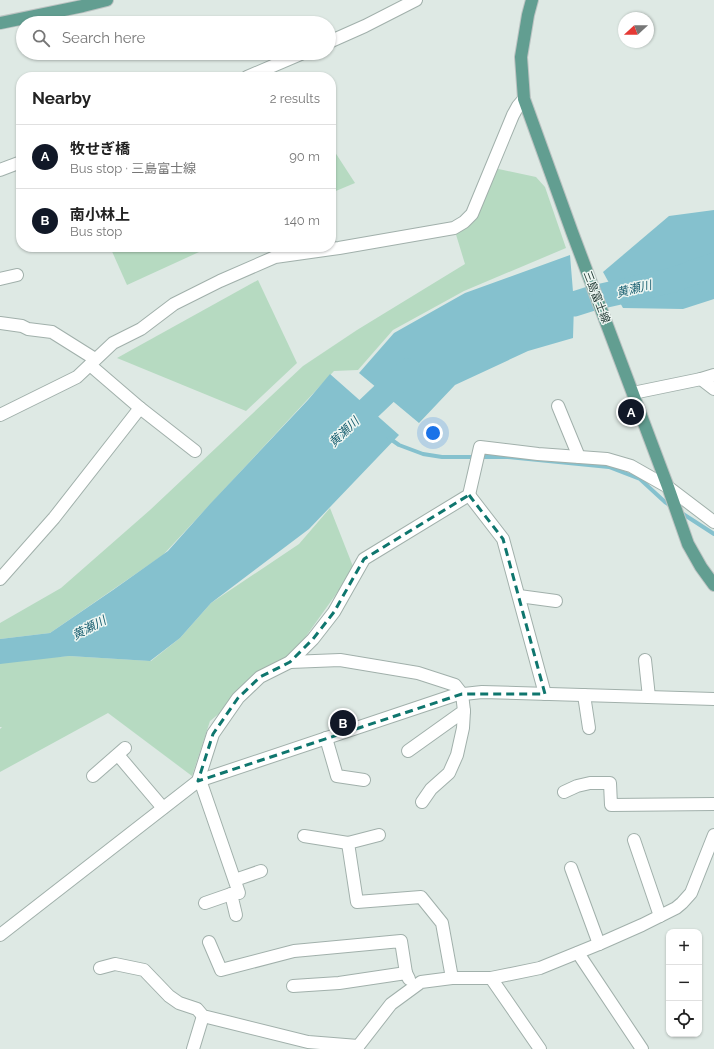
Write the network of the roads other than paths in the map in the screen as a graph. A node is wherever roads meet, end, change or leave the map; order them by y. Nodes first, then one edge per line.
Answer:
1 (106, 0) edge
2 (416, 0) edge
3 (532, 0) edge
4 (34, 16) edge
5 (16, 20) edge
6 (0, 23) edge
7 (336, 39) edge
8 (287, 60) edge
9 (259, 72) edge
10 (524, 99) junction
11 (16, 164) edge
12 (0, 170) edge
13 (336, 248) edge
14 (311, 252) edge
15 (17, 275) dead end
16 (0, 279) edge
17 (0, 323) edge
18 (92, 362) junction
19 (714, 375) edge
20 (701, 379) junction
21 (714, 388) edge
22 (633, 393) junction
23 (558, 406) dead end
24 (140, 408) junction
25 (0, 414) edge
26 (195, 451) dead end
27 (579, 457) junction
28 (668, 488) junction
29 (469, 495) junction
30 (714, 522) edge
31 (0, 579) edge
32 (714, 585) edge
33 (519, 596) junction
34 (556, 601) dead end
35 (645, 660) dead end
36 (290, 662) junction
37 (462, 694) junction
38 (545, 694) junction
39 (584, 695) junction
40 (649, 697) junction
41 (714, 699) edge
42 (464, 711) junction
43 (589, 728) dead end
44 (326, 738) junction
45 (408, 751) dead end
46 (93, 776) dead end
47 (199, 780) junction
48 (364, 780) dead end
49 (564, 792) dead end
50 (422, 802) dead end
51 (714, 804) edge
52 (163, 808) junction
53 (380, 835) dead end
54 (714, 835) edge
55 (304, 836) dead end
56 (634, 840) dead end
57 (348, 843) junction
58 (571, 868) dead end
59 (261, 871) dead end
60 (235, 880) junction
61 (231, 894) junction
62 (205, 903) dead end
63 (236, 915) dead end
64 (660, 916) junction
65 (0, 935) edge
66 (209, 942) dead end
67 (599, 944) junction
68 (578, 953) junction
69 (100, 968) dead end
70 (406, 972) junction
71 (452, 978) junction
72 (491, 978) junction
73 (293, 986) dead end
74 (413, 988) junction
75 (203, 1016) junction
76 (357, 1047) edge
77 (193, 1049) edge
78 (540, 1049) edge
79 (642, 1049) edge

1 - 4 main road
2 - 7 street
3 - 10 main road, 三島富士線
5 - 6 main road
8 - 9 street
10 - 13 street
10 - 22 main road, 三島富士線
11 - 12 street
14 - 18 street
15 - 16 street
17 - 18 street
18 - 24 street
18 - 25 street
19 - 20 street
20 - 21 street
20 - 22 street
22 - 28 main road, 三島富士線
23 - 27 street
24 - 26 street
24 - 31 street
27 - 28 street
27 - 29 street
28 - 30 street
28 - 32 main road, 三島富士線
29 - 33 street
29 - 36 street
33 - 34 street
33 - 38 street
35 - 40 street
36 - 37 street
36 - 47 street
37 - 38 street
37 - 42 street
37 - 44 street
38 - 39 street
39 - 40 street
39 - 43 street
40 - 41 street
42 - 45 street
42 - 50 street
44 - 47 street
44 - 48 street
46 - 52 street
47 - 52 street
47 - 60 street
49 - 51 street
52 - 65 street
53 - 57 street
54 - 64 street
55 - 57 street
56 - 64 street
57 - 71 street
58 - 67 street
59 - 60 street
60 - 61 street
61 - 62 street
61 - 63 street
64 - 67 street
66 - 70 street
67 - 68 street
68 - 72 street
68 - 79 street
69 - 75 street
70 - 73 street
70 - 74 street
71 - 72 street
71 - 74 street
72 - 78 street
74 - 76 street
75 - 76 street
75 - 77 street

